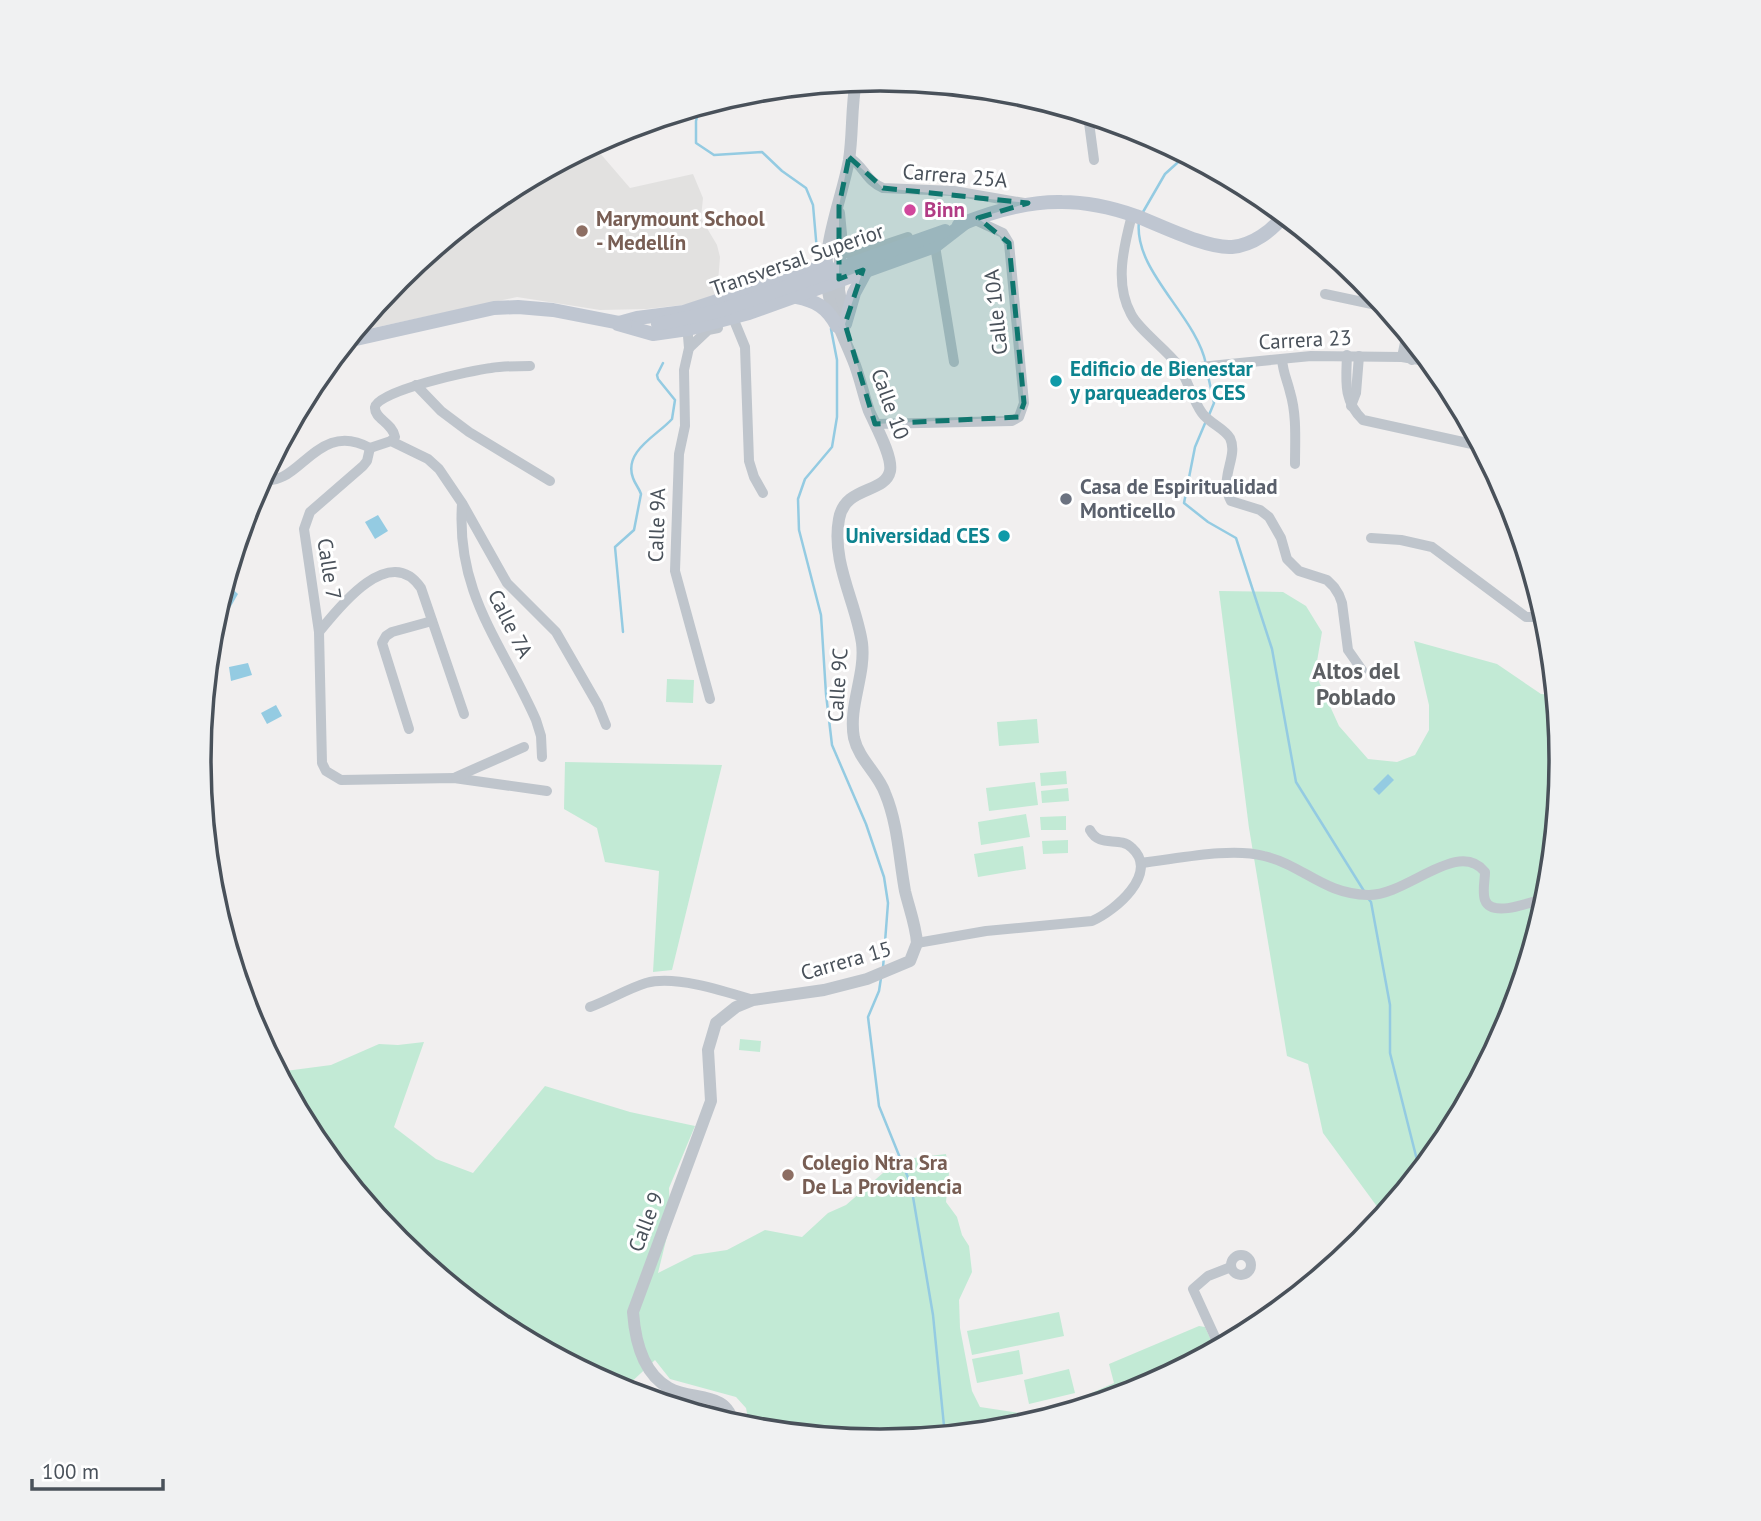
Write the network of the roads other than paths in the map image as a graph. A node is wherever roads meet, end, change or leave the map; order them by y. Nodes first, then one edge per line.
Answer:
1 (855, 92) edge
2 (1089, 125) edge
3 (849, 157) junction
4 (1094, 160) dead end
5 (1028, 203) junction
6 (839, 206) junction
7 (1138, 217) junction
8 (969, 221) junction
9 (1278, 222) edge
10 (943, 229) junction
11 (935, 252) junction
12 (840, 253) junction
13 (827, 265) junction
14 (867, 269) junction
15 (833, 282) junction
16 (1325, 294) dead end
17 (794, 296) junction
18 (1369, 303) edge
19 (734, 311) junction
20 (684, 312) junction
21 (618, 324) junction
22 (841, 325) junction
23 (688, 328) junction
24 (362, 338) edge
25 (1407, 347) edge
26 (689, 348) junction
27 (1410, 351) edge
28 (1353, 356) junction
29 (1407, 358) junction
30 (1282, 359) junction
31 (1417, 360) edge
32 (954, 362) dead end
33 (530, 366) dead end
34 (1180, 369) junction
35 (416, 385) junction
36 (875, 424) junction
37 (391, 441) junction
38 (1470, 443) edge
39 (370, 448) junction
40 (1295, 464) dead end
41 (272, 481) edge
42 (550, 481) dead end
43 (763, 493) dead end
44 (463, 503) junction
45 (844, 505) joint
46 (1371, 538) dead end
47 (1534, 617) edge
48 (432, 621) junction
49 (319, 632) junction
50 (1362, 670) dead end
51 (710, 699) dead end
52 (464, 714) dead end
53 (606, 725) dead end
54 (409, 729) dead end
55 (524, 747) dead end
56 (542, 757) dead end
57 (454, 778) junction
58 (547, 791) dead end
59 (1090, 830) dead end
60 (1141, 863) junction
61 (1535, 901) edge
62 (917, 943) junction
63 (752, 1000) junction
64 (590, 1007) dead end
65 (1231, 1267) dead end
66 (1216, 1339) edge
67 (728, 1412) edge

1 - 3 street, Calle 10
2 - 4 street
3 - 5 street, Carrera 25A
3 - 6 street, Calle 10
5 - 7 main road, Transversal Superior
5 - 8 main road, Transversal Superior
6 - 12 street, Calle 10
6 - 13 street, Calle 10
7 - 9 main road, Transversal Superior
7 - 34 street
8 - 10 main road, Transversal Superior
8 - 11 main road
8 - 36 street, Calle 10A
10 - 12 street
10 - 21 main road, Transversal Superior, bridge
11 - 14 main road
11 - 32 street
12 - 15 street, Calle 10
13 - 15 street, Calle 10
13 - 19 main road
14 - 15 main road
14 - 22 main road
15 - 17 main road
15 - 22 street, Calle 10
16 - 18 street
17 - 19 main road
17 - 22 main road
19 - 20 main road
19 - 23 main road
19 - 26 street
19 - 43 street
20 - 21 main road
20 - 23 street, Calle 9A
21 - 23 main road
21 - 24 main road, Transversal Superior
22 - 36 street, Calle 10
23 - 26 street, Calle 9A
25 - 29 street
26 - 51 street, Calle 9A
27 - 29 street
28 - 29 street, Carrera 23
28 - 30 street, Carrera 23
28 - 38 street
29 - 31 street, Carrera 23
30 - 34 street, Carrera 23
30 - 40 street
33 - 35 street
34 - 50 street
35 - 37 street
35 - 42 street
36 - 45 street, Calle 10
37 - 39 street
37 - 44 street
39 - 41 street
39 - 49 street, Calle 7
44 - 53 street
44 - 56 street, Calle 7A
45 - 62 street, Calle 9C
46 - 47 street
48 - 49 street
48 - 52 street
48 - 54 street
49 - 57 street, Calle 7
55 - 57 street
57 - 58 street
59 - 60 street
60 - 61 street
60 - 62 street, Carrera 15
62 - 63 street, Carrera 15
63 - 64 street, Carrera 15
63 - 67 street, Calle 9
65 - 66 street

